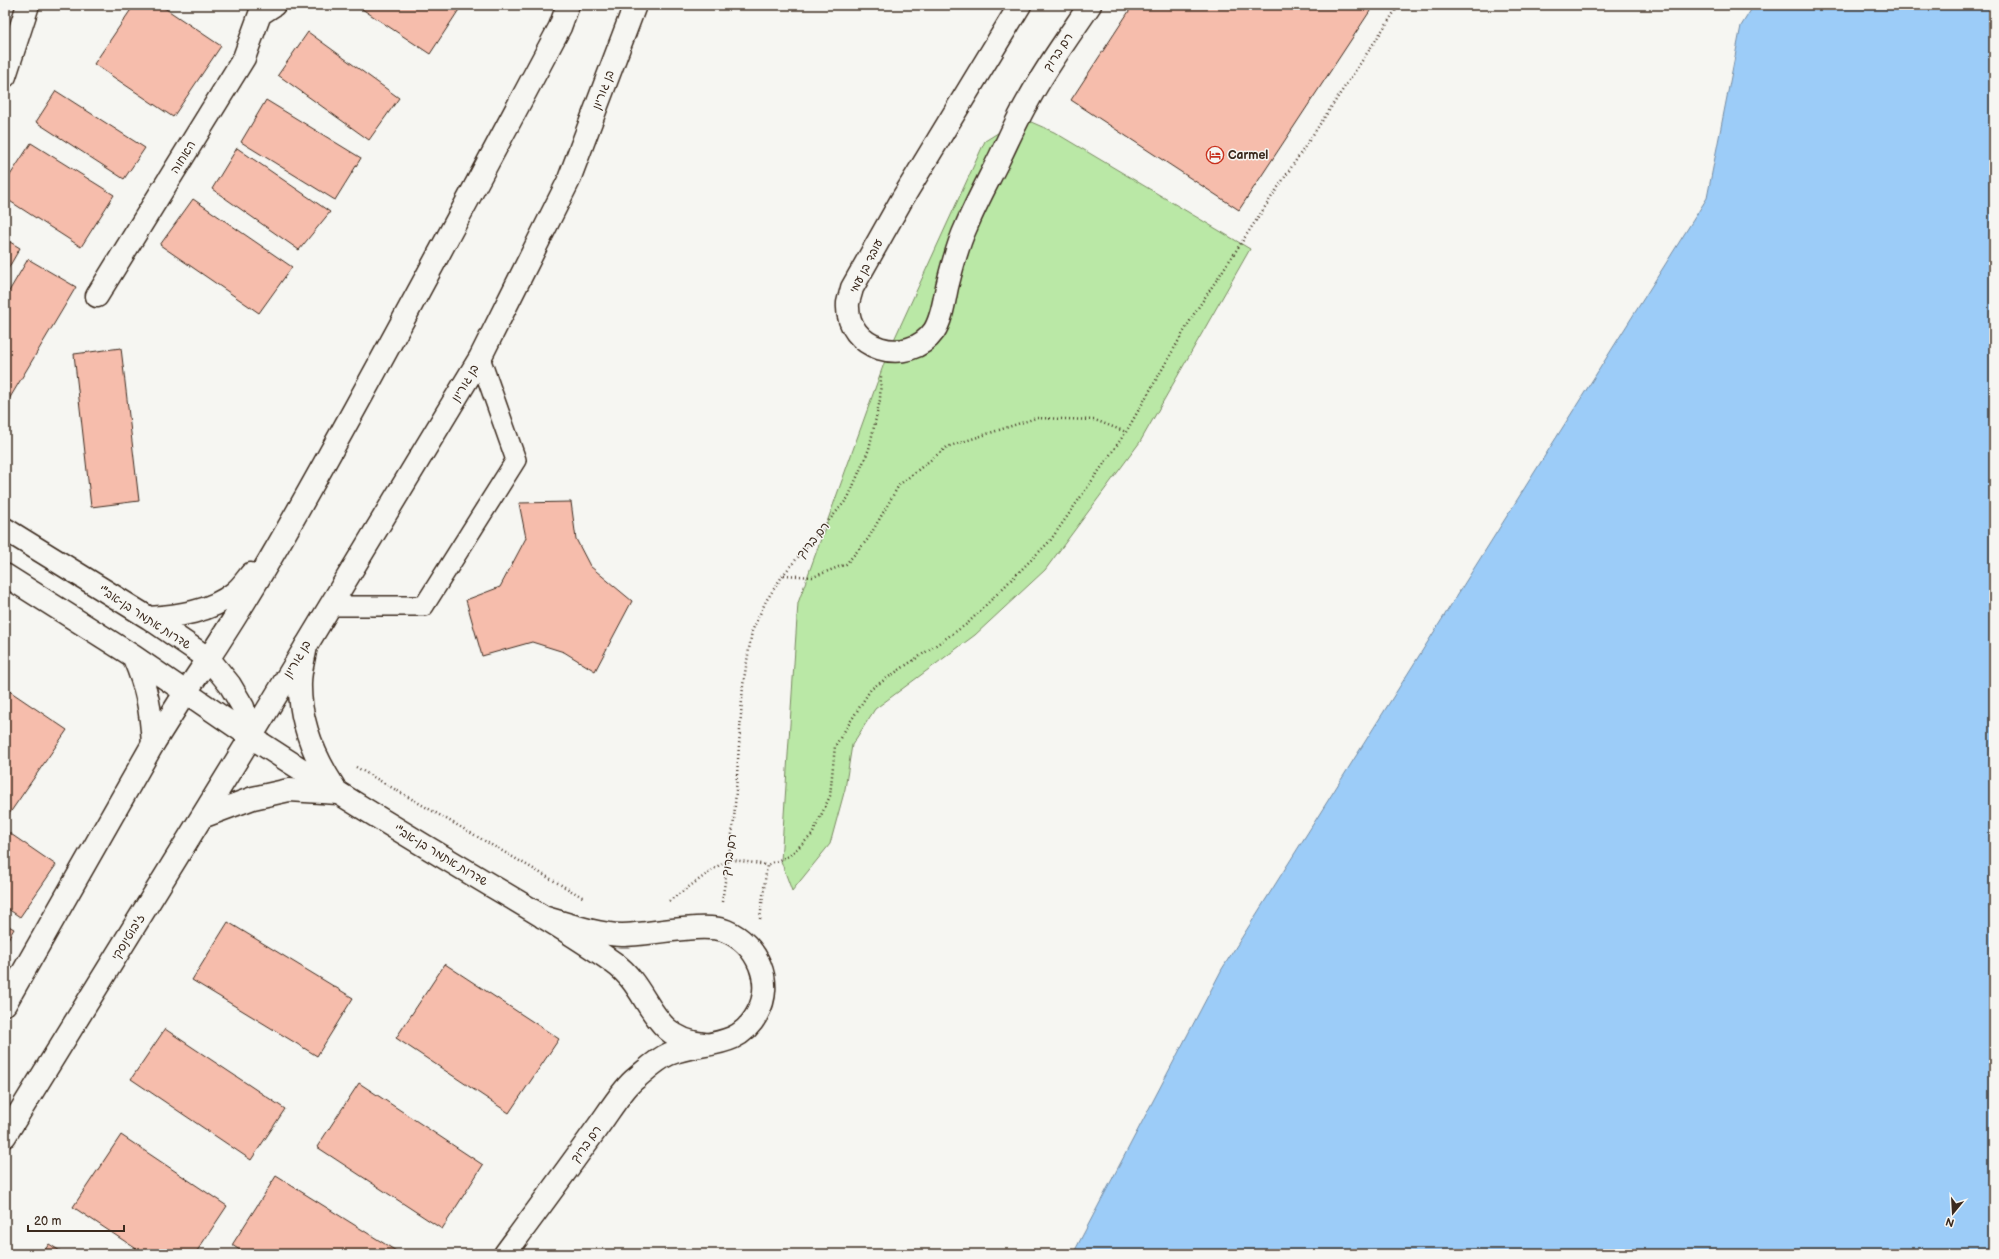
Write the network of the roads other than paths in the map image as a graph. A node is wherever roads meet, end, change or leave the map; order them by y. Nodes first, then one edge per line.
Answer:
1 (28, 5) edge
2 (568, 5) edge
3 (635, 5) edge
4 (1020, 5) edge
5 (1090, 5) edge
6 (260, 8) edge
7 (5, 76) edge
8 (1028, 100) joint
9 (97, 296) dead end
10 (480, 358) junction
11 (5, 529) edge
12 (281, 542) junction
13 (5, 575) edge
14 (330, 606) junction
15 (148, 618) junction
16 (307, 642) junction
17 (133, 656) junction
18 (209, 659) junction
19 (184, 693) junction
20 (251, 737) junction
21 (153, 744) junction
22 (338, 793) junction
23 (202, 817) junction
24 (543, 917) junction
25 (717, 928) joint
26 (5, 1004) edge
27 (710, 1044) junction
28 (5, 1136) edge
29 (505, 1254) edge

1 - 7 street
2 - 12 street
3 - 10 street, בן גוריון
4 - 8 street, עובד בן עמי
5 - 8 street, רם ברוך
6 - 9 street, האחוה
10 - 14 street, בן גוריון
10 - 14 lane
11 - 15 street, שדרות אתמר בן-אב"י
12 - 15 street
12 - 18 street
13 - 17 street, שדרות אתמר בן-אב"י
14 - 16 street, בן גוריון
15 - 18 street, שדרות אתמר בן-אב"י
16 - 20 street, בן גוריון
16 - 22 street, שדרות אתמר בן-אב"י
17 - 19 street, שדרות אתמר בן-אב"י
17 - 21 street
18 - 19 street
18 - 20 street, שדרות אתמר בן-אב"י
19 - 20 street, שדרות אתמר בן-אב"י
19 - 21 street
20 - 22 street, שדרות אתמר בן-אב"י
20 - 23 street, ז'בוטינסקי
21 - 26 street
22 - 23 street
22 - 24 street, שדרות אתמר בן-אב"י
23 - 28 street, ז'בוטינסקי
24 - 25 street, שדרות אתמר בן-אב"י
24 - 27 street, שדרות אתמר בן-אב"י
25 - 27 street, רם ברוך
27 - 29 street, רם ברוך

